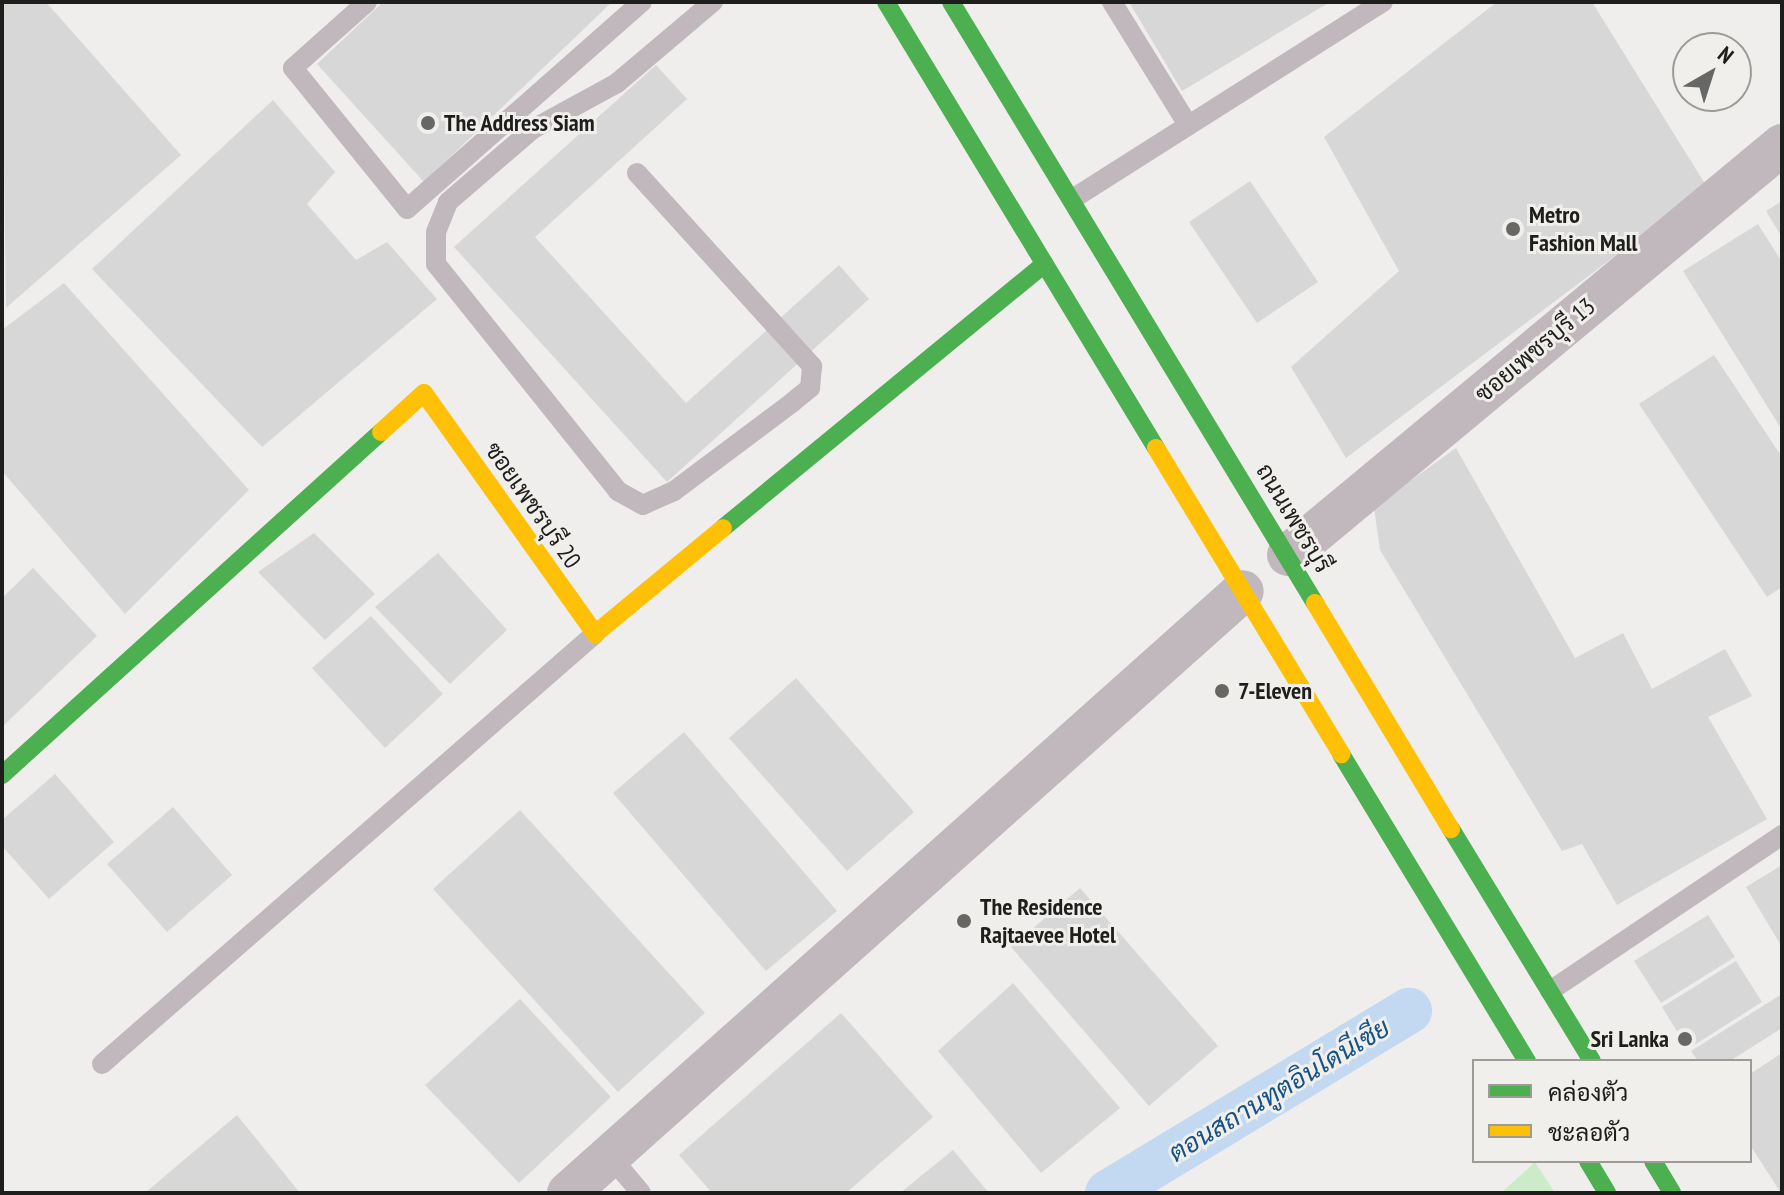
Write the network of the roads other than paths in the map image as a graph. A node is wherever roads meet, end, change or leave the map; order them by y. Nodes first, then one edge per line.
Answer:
1 (367, 2) edge
2 (642, 2) edge
3 (713, 2) edge
4 (886, 2) edge
5 (951, 2) edge
6 (1112, 2) edge
7 (1383, 2) edge
8 (1188, 125) junction
9 (1782, 145) edge
10 (637, 173) dead end
11 (1074, 198) junction
12 (1044, 264) junction
13 (1288, 555) junction
14 (1243, 591) junction
15 (595, 634) junction
16 (2, 775) edge
17 (1782, 835) edge
18 (1550, 991) junction
19 (1526, 1059) edge
20 (1591, 1059) edge
21 (102, 1064) dead end
22 (610, 1156) junction
23 (1589, 1163) edge
24 (1654, 1163) edge
25 (568, 1193) edge
26 (641, 1193) edge
27 (1607, 1193) edge
28 (1672, 1193) edge

1 - 2 lane
3 - 10 lane
4 - 12 main road
5 - 11 main road, ถนนเพชรบุรี
6 - 8 lane
7 - 8 lane
8 - 11 lane
9 - 13 street, ซอยเพชรบุรี 13
11 - 13 main road, ถนนเพชรบุรี
12 - 14 main road
12 - 15 main road
13 - 18 main road, ถนนเพชรบุรี
14 - 19 main road
14 - 22 street
15 - 16 main road, ซอยเพชรบุรี 20
15 - 21 lane
17 - 18 lane
18 - 20 main road, ถนนเพชรบุรี
22 - 25 street
22 - 26 lane
23 - 27 main road
24 - 28 main road

